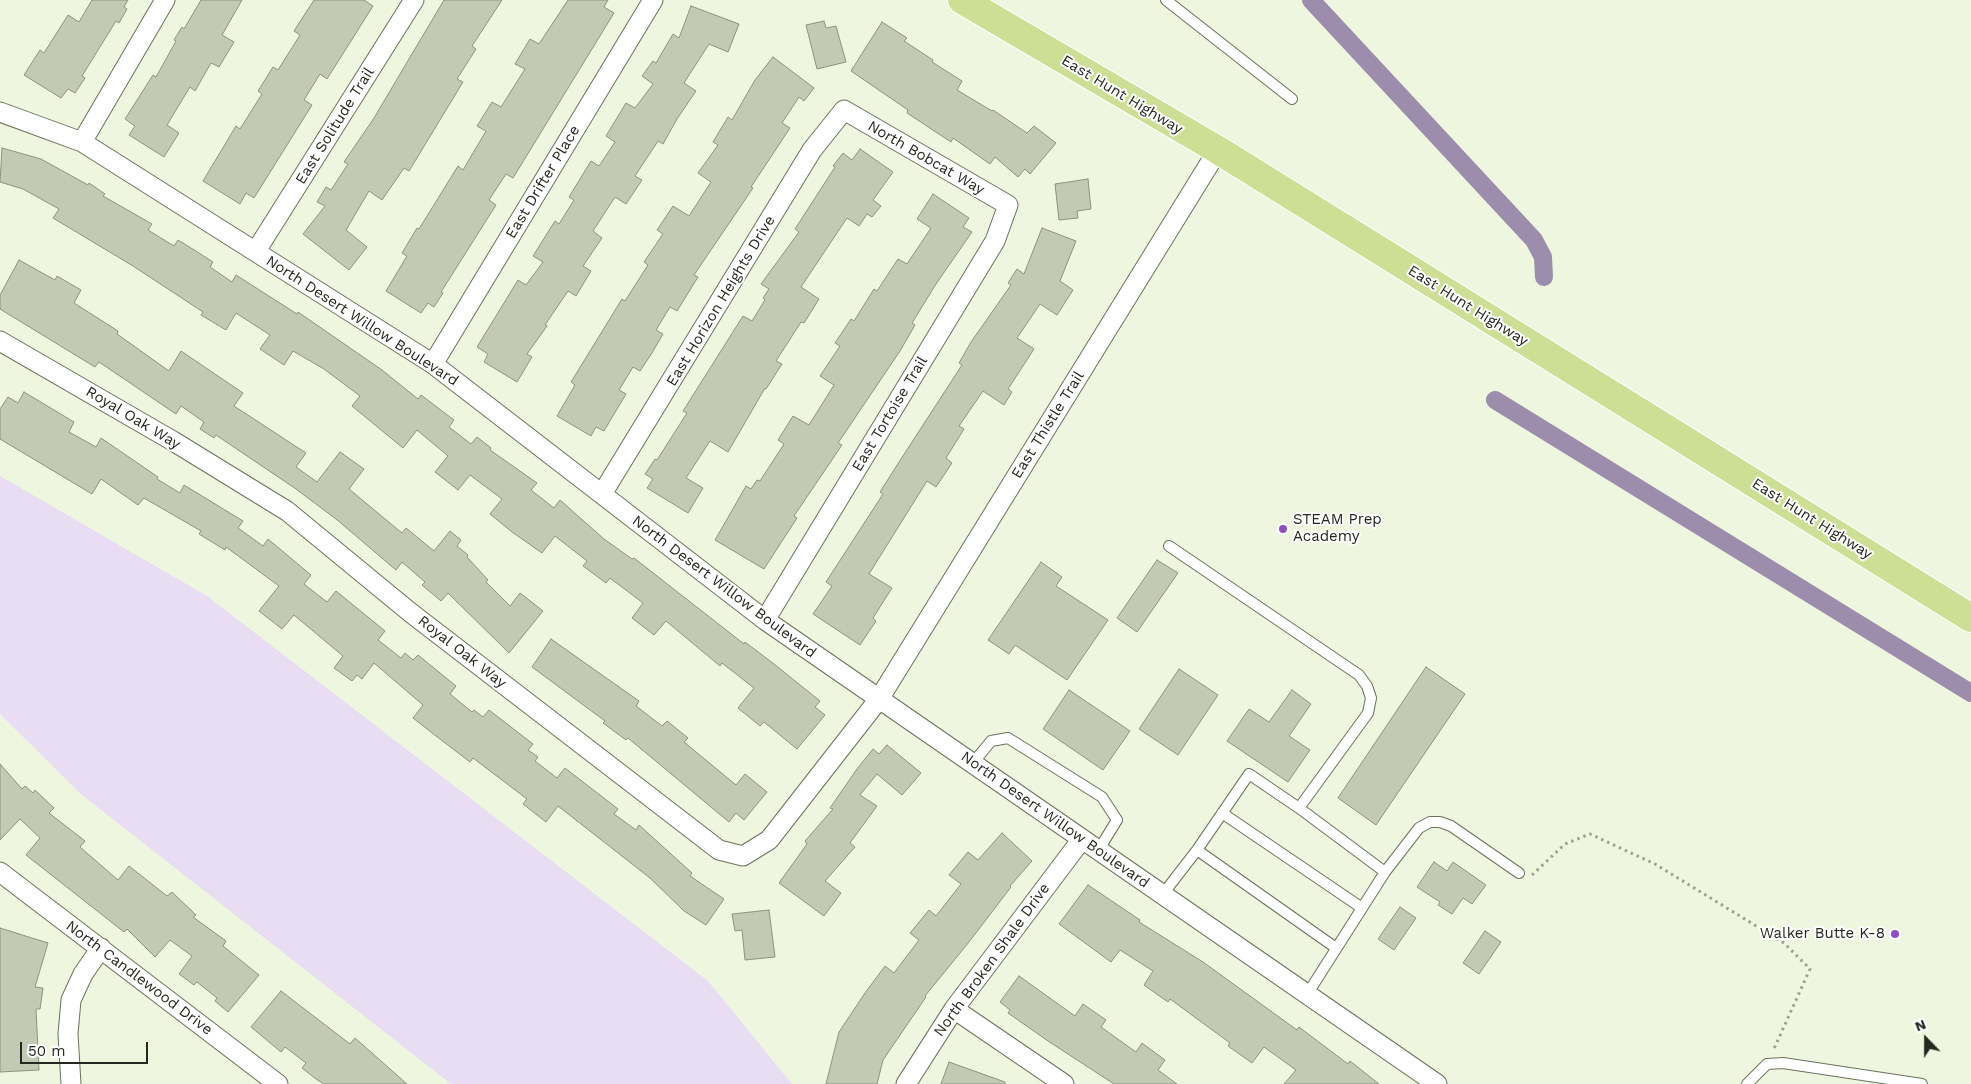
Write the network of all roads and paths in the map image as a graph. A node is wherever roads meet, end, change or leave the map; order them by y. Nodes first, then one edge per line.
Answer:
1 (164, 0) edge
2 (414, 0) edge
3 (653, 0) edge
4 (1166, 0) edge
5 (978, 7) edge
6 (1292, 99) dead end
7 (844, 110) joint
8 (0, 112) edge
9 (82, 142) junction
10 (1218, 150) junction
11 (1008, 205) joint
12 (256, 251) junction
13 (0, 341) edge
14 (433, 364) junction
15 (602, 494) junction
16 (1170, 546) dead end
17 (1971, 618) edge
18 (765, 620) junction
19 (879, 699) junction
20 (973, 763) junction
21 (1299, 808) junction
22 (1222, 813) junction
23 (1082, 839) junction
24 (1197, 850) junction
25 (1098, 851) junction
26 (0, 872) edge
27 (1385, 872) junction
28 (1519, 873) joint
29 (1164, 894) junction
30 (1362, 908) junction
31 (101, 948) junction
32 (1336, 948) junction
33 (1308, 993) junction
34 (954, 1009) junction
35 (1767, 1064) junction
36 (71, 1084) edge
37 (278, 1084) edge
38 (906, 1084) edge
39 (1064, 1084) edge
40 (1437, 1084) edge
41 (1747, 1084) edge
42 (1922, 1084) edge

1 - 9 street
2 - 12 street, East Solitude Trail
3 - 14 street, East Drifter Place
4 - 6 lane
5 - 10 main road, East Hunt Highway
7 - 11 street, North Bobcat Way
7 - 15 street, East Horizon Heights Drive
8 - 9 street, North Desert Willow Boulevard
9 - 12 street, North Desert Willow Boulevard
10 - 17 main road, East Hunt Highway
10 - 19 street, East Thistle Trail
11 - 18 street, East Tortoise Trail
12 - 14 street, North Desert Willow Boulevard
13 - 19 street, Royal Oak Way
14 - 15 street, North Desert Willow Boulevard
15 - 18 street, North Desert Willow Boulevard
16 - 21 lane
18 - 19 street, North Desert Willow Boulevard
19 - 20 street, North Desert Willow Boulevard
20 - 23 street, North Desert Willow Boulevard
20 - 25 lane
21 - 22 lane
21 - 27 lane
22 - 24 lane
22 - 30 lane
23 - 25 street, North Desert Willow Boulevard
23 - 34 street, North Broken Shale Drive
24 - 29 lane
24 - 32 lane
25 - 29 street, North Desert Willow Boulevard
26 - 31 street, North Candlewood Drive
27 - 28 lane
27 - 30 lane
28 - 35 path
29 - 33 street, North Desert Willow Boulevard
30 - 32 lane
31 - 36 street
31 - 37 street, North Candlewood Drive
32 - 33 lane
33 - 40 street, North Desert Willow Boulevard
34 - 38 street, North Broken Shale Drive
34 - 39 street
35 - 41 lane
35 - 42 lane

